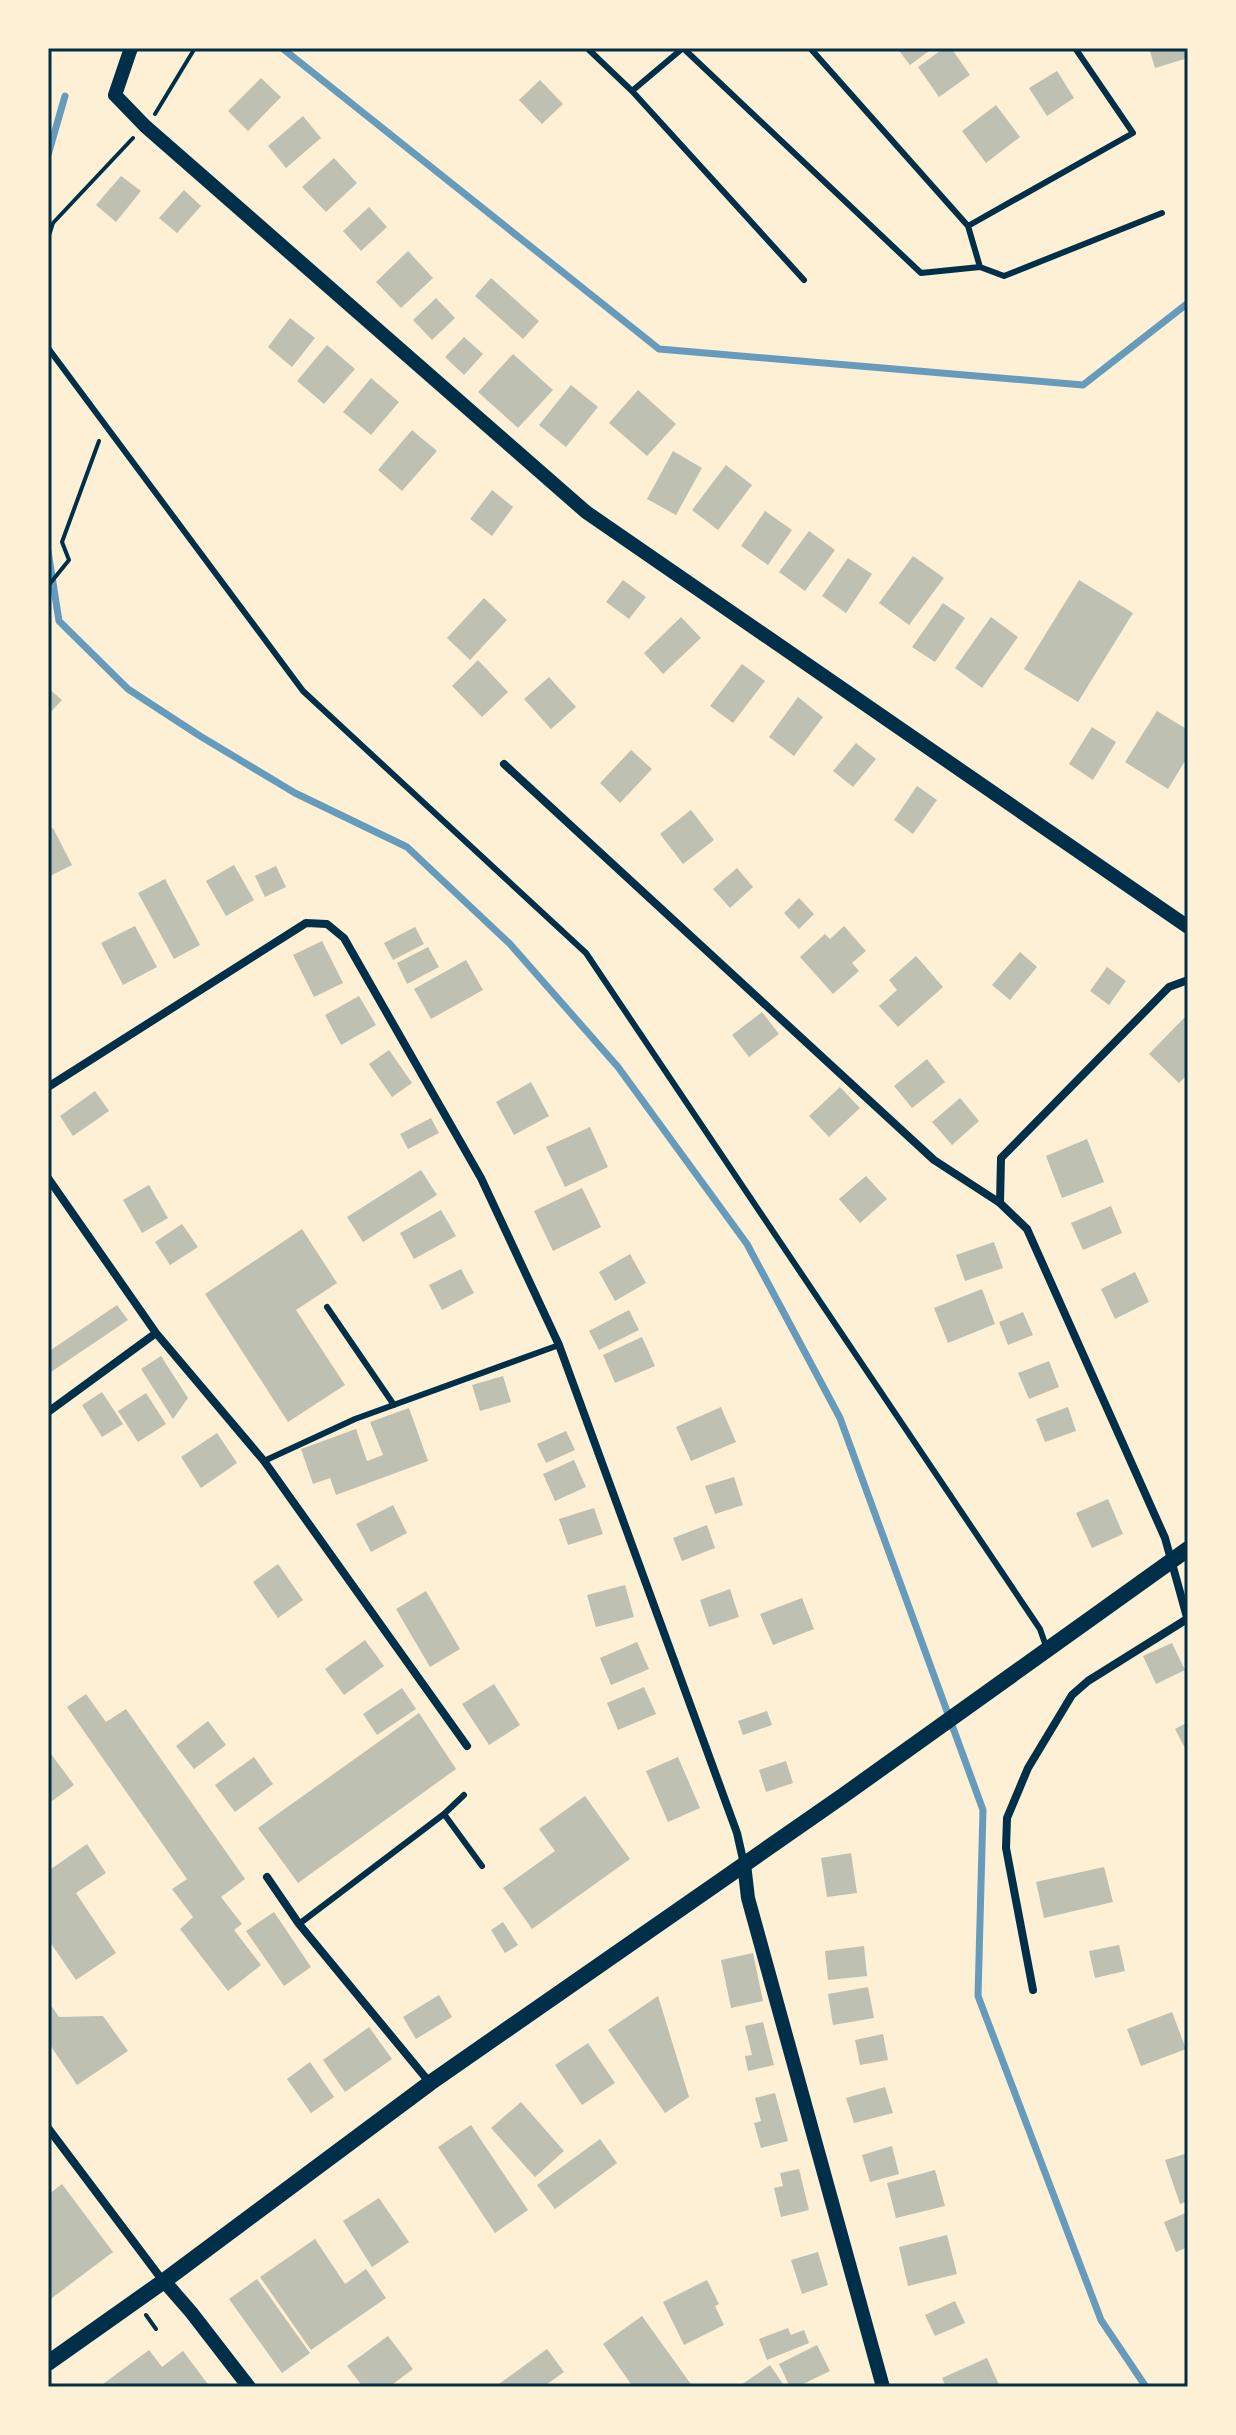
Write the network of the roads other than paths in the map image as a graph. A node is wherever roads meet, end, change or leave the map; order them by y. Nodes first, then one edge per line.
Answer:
1 (131, 48) edge
2 (587, 48) edge
3 (683, 48) edge
4 (810, 48) edge
5 (1075, 48) edge
6 (632, 91) junction
7 (1162, 213) dead end
8 (968, 226) junction
9 (980, 267) junction
10 (804, 280) dead end
11 (48, 348) edge
12 (504, 764) dead end
13 (1188, 927) edge
14 (1188, 980) edge
15 (48, 1087) edge
16 (48, 1178) edge
17 (1000, 1203) junction
18 (327, 1307) dead end
19 (156, 1333) junction
20 (559, 1345) junction
21 (394, 1405) junction
22 (48, 1412) edge
23 (264, 1461) junction
24 (1188, 1549) edge
25 (1172, 1560) junction
26 (1188, 1620) edge
27 (1047, 1650) junction
28 (467, 1746) dead end
29 (464, 1795) dead end
30 (444, 1814) junction
31 (744, 1864) junction
32 (482, 1866) dead end
33 (267, 1877) dead end
34 (299, 1924) junction
35 (1033, 1990) dead end
36 (430, 2083) junction
37 (48, 2128) edge
38 (164, 2281) junction
39 (48, 2363) edge
40 (249, 2387) edge
41 (883, 2387) edge

1 - 13 street
2 - 6 lane
3 - 6 lane
3 - 9 lane
4 - 8 lane
5 - 8 lane
6 - 10 lane
7 - 9 lane
8 - 9 lane
11 - 27 lane
12 - 17 street
14 - 17 street
15 - 20 street
16 - 19 street
17 - 25 street
18 - 21 lane
19 - 22 street
19 - 23 street
20 - 21 lane
20 - 31 street
21 - 23 lane
23 - 28 street
24 - 25 main road
25 - 26 street
25 - 27 main road
26 - 35 street
27 - 31 main road
29 - 30 lane
30 - 32 lane
30 - 34 lane
31 - 36 main road
31 - 41 street
33 - 34 street
34 - 36 street
36 - 38 main road
37 - 38 street
38 - 39 main road
38 - 40 street

